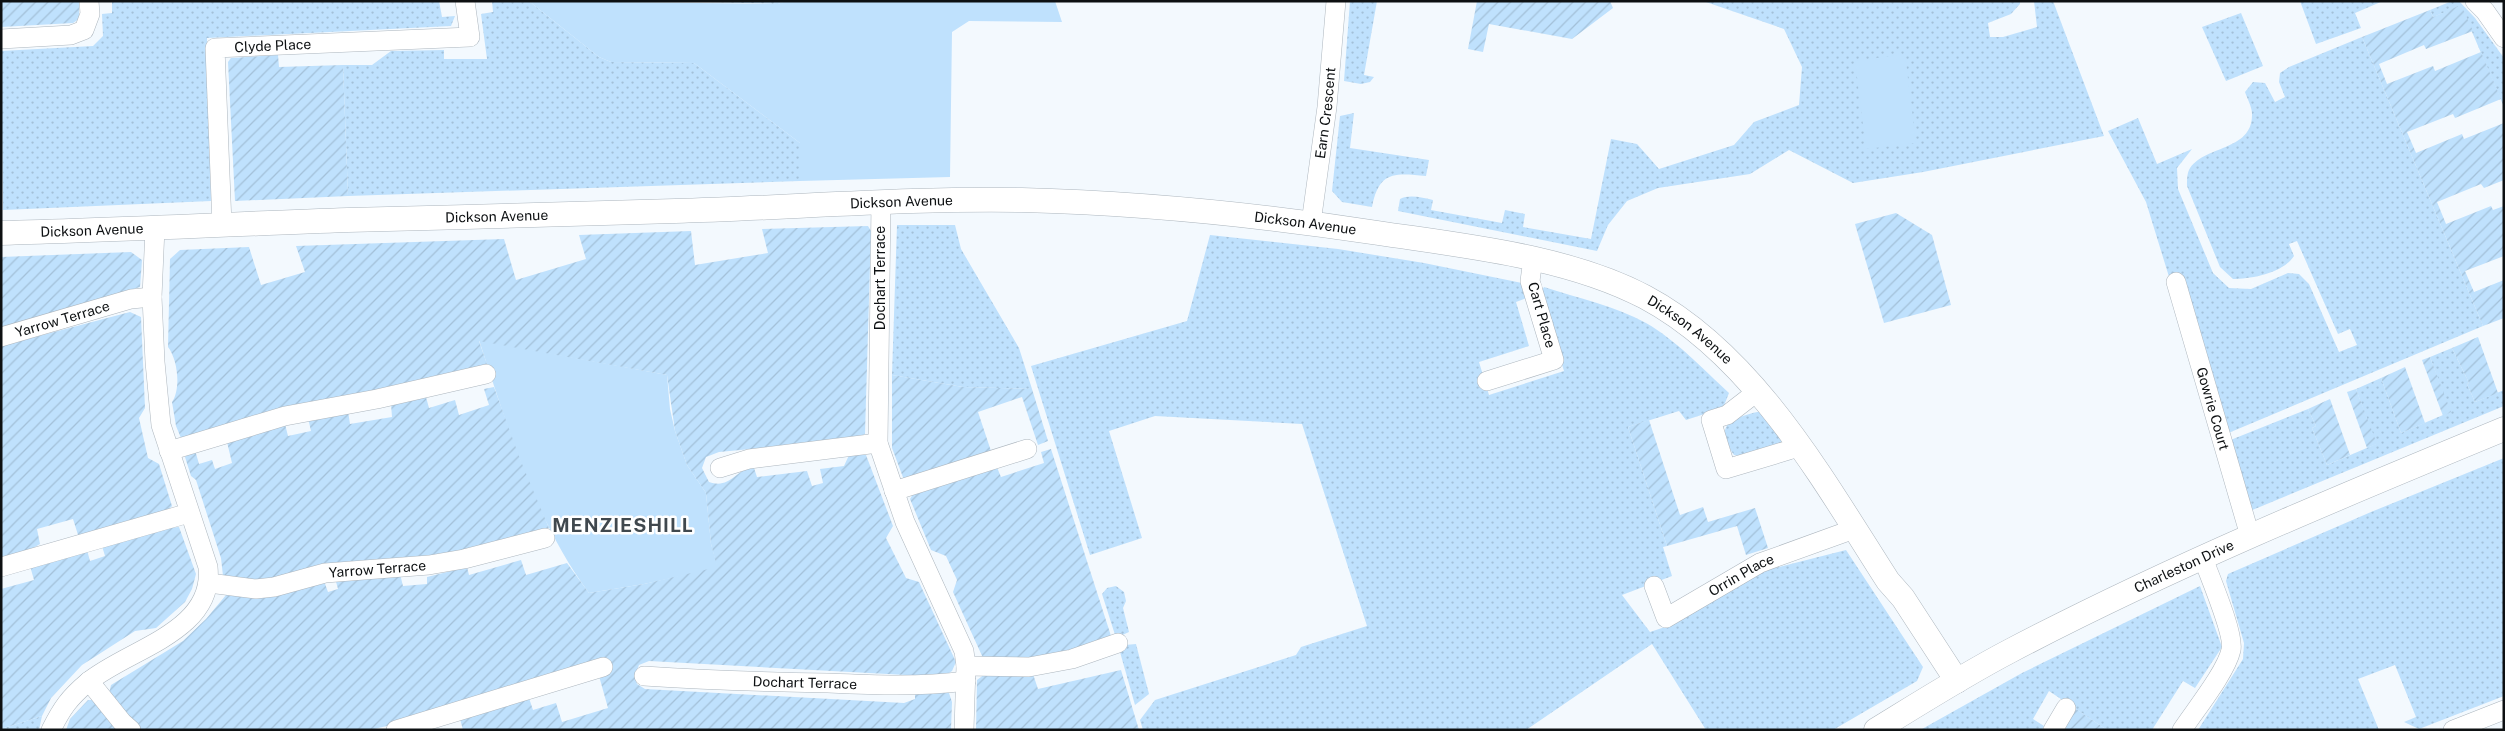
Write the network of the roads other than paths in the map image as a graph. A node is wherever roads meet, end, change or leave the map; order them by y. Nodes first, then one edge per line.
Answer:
1 (89, 1) edge
2 (465, 1) edge
3 (1336, 1) edge
4 (2475, 1) edge
5 (2504, 38) edge
6 (1, 39) edge
7 (881, 202) junction
8 (1311, 223) junction
9 (222, 225) junction
10 (155, 228) junction
11 (1, 233) edge
12 (1533, 259) junction
13 (2176, 282) dead end
14 (152, 297) junction
15 (1, 337) edge
16 (486, 374) dead end
17 (1487, 380) dead end
18 (1758, 391) junction
19 (2504, 429) edge
20 (878, 443) junction
21 (1799, 444) junction
22 (1027, 449) dead end
23 (169, 451) junction
24 (720, 468) dead end
25 (894, 491) junction
26 (189, 513) junction
27 (1854, 529) junction
28 (2250, 536) junction
29 (545, 538) dead end
30 (2203, 558) junction
31 (1, 567) edge
32 (209, 583) junction
33 (1654, 586) dead end
34 (1118, 643) dead end
35 (603, 668) dead end
36 (966, 674) junction
37 (644, 676) dead end
38 (89, 681) junction
39 (1957, 681) junction
40 (2066, 708) dead end
41 (2504, 710) edge
42 (51, 730) edge
43 (131, 730) edge
44 (396, 730) edge
45 (964, 730) edge
46 (1876, 730) edge
47 (2053, 730) edge
48 (2182, 730) edge
49 (2453, 730) edge

1 - 6 street
2 - 9 street, Clyde Place
3 - 8 street, Earn Crescent
4 - 5 street
7 - 8 street, Dickson Avenue
7 - 9 street, Dickson Avenue
7 - 20 street, Dochart Terrace
8 - 12 street, Dickson Avenue
9 - 10 street, Dickson Avenue
10 - 11 street, Dickson Avenue
10 - 14 street
12 - 17 street, Cart Place
12 - 18 street, Dickson Avenue
13 - 28 street, Gowrie Court
14 - 15 street, Yarrow Terrace
14 - 23 street
16 - 23 street
18 - 21 street, Dickson Avenue
18 - 21 street
19 - 28 street, Charleston Drive
20 - 24 street
20 - 25 street, Dochart Terrace
21 - 27 street, Dickson Avenue
22 - 25 street
23 - 26 street
25 - 36 street, Dochart Terrace
26 - 31 street
26 - 32 street
27 - 33 street, Orrin Place
27 - 39 street, Dickson Avenue
28 - 30 street, Charleston Drive
29 - 32 street, Yarrow Terrace
30 - 39 street, Charleston Drive
30 - 48 street
32 - 38 street
34 - 36 street, Dochart Terrace
35 - 44 street
36 - 37 street, Dochart Terrace
36 - 45 street, Dochart Terrace
38 - 42 street
38 - 43 street
39 - 46 street, Charleston Drive
40 - 47 street
41 - 49 street

